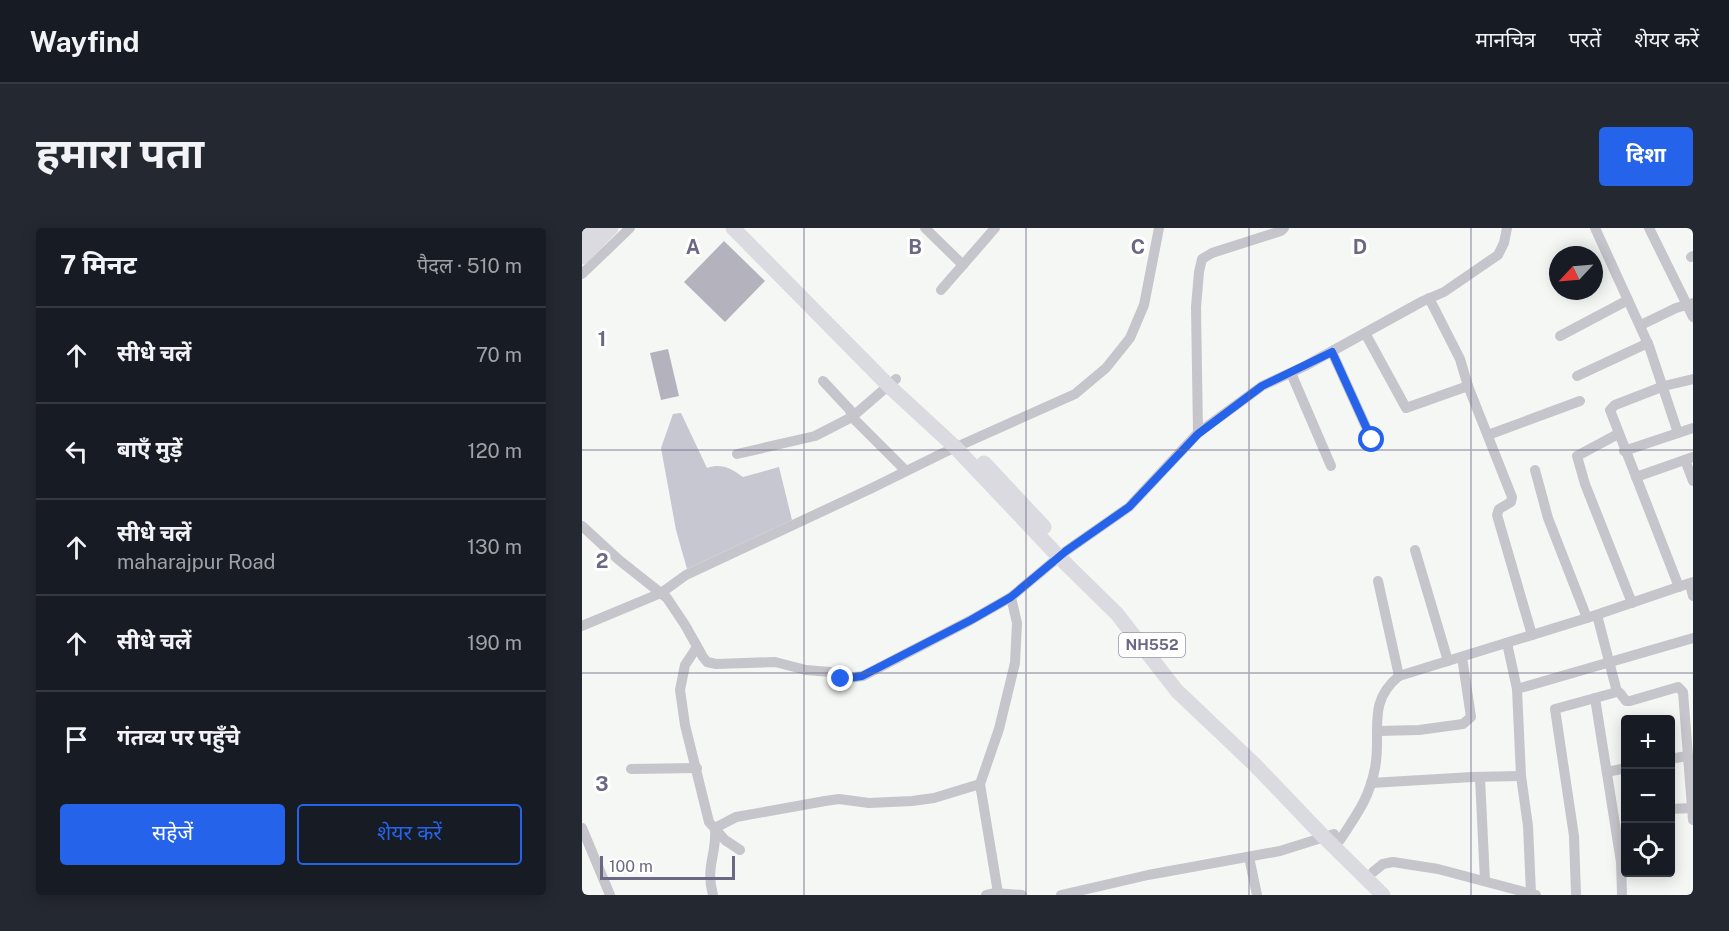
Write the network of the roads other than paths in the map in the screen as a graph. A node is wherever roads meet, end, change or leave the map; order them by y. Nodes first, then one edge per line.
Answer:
1 (594, 228) edge
2 (611, 228) edge
3 (630, 228) edge
4 (733, 228) edge
5 (747, 228) edge
6 (925, 228) edge
7 (995, 228) edge
8 (1284, 228) edge
9 (1507, 228) edge
10 (1595, 228) edge
11 (1649, 228) edge
12 (1157, 230) edge
13 (582, 240) edge
14 (582, 257) edge
15 (963, 265) junction
16 (582, 274) edge
17 (941, 290) dead end
18 (1429, 298) junction
19 (1628, 300) junction
20 (1690, 304) edge
21 (1693, 317) edge
22 (1641, 325) junction
23 (1365, 333) junction
24 (1560, 336) dead end
25 (1648, 343) junction
26 (1332, 352) junction
27 (1291, 373) junction
28 (1577, 376) dead end
29 (1693, 379) edge
30 (823, 381) dead end
31 (892, 382) junction
32 (1468, 386) junction
33 (1664, 386) junction
34 (1580, 401) dead end
35 (852, 417) junction
36 (1693, 428) edge
37 (1678, 433) junction
38 (1198, 434) junction
39 (1618, 434) junction
40 (1488, 435) junction
41 (1372, 440) dead end
42 (959, 445) junction
43 (1624, 451) junction
44 (737, 454) dead end
45 (1689, 458) edge
46 (1331, 466) dead end
47 (1535, 470) dead end
48 (906, 471) junction
49 (1636, 477) junction
50 (1693, 481) edge
51 (582, 526) edge
52 (1416, 550) dead end
53 (1063, 554) junction
54 (1378, 581) dead end
55 (1691, 583) edge
56 (1679, 587) junction
57 (1693, 596) edge
58 (1011, 597) junction
59 (667, 599) junction
60 (1632, 603) junction
61 (1592, 617) junction
62 (582, 626) edge
63 (1532, 635) junction
64 (1693, 638) edge
65 (1507, 643) junction
66 (697, 646) junction
67 (1462, 657) junction
68 (1448, 661) junction
69 (1610, 662) junction
70 (1399, 676) junction
71 (1517, 689) junction
72 (1617, 692) junction
73 (1594, 698) junction
74 (1378, 731) junction
75 (1687, 756) junction
76 (1675, 758) edge
77 (697, 768) junction
78 (1621, 769) edge
79 (631, 770) dead end
80 (1607, 772) junction
81 (1521, 776) junction
82 (1480, 778) junction
83 (1371, 783) junction
84 (980, 784) junction
85 (1692, 808) edge
86 (1675, 809) edge
87 (1620, 816) edge
88 (1693, 820) edge
89 (582, 828) edge
90 (715, 828) junction
91 (1333, 837) junction
92 (740, 850) dead end
93 (1249, 857) junction
94 (1373, 872) junction
95 (1485, 882) junction
96 (998, 893) junction
97 (1535, 894) edge
98 (610, 895) edge
99 (713, 895) edge
100 (986, 895) edge
101 (1022, 895) edge
102 (1061, 895) edge
103 (1257, 895) edge
104 (1383, 895) edge
105 (1396, 895) edge
106 (1576, 895) edge
107 (1622, 895) edge

1 - 13 highway
2 - 14 highway
3 - 16 street
4 - 31 highway, NH552
5 - 31 highway, NH552
6 - 15 street
7 - 15 street
8 - 38 street
9 - 18 street
10 - 19 street
11 - 20 street
12 - 42 street
15 - 17 street
18 - 23 street
18 - 32 street
19 - 22 street
19 - 24 street
20 - 21 street
20 - 22 street
22 - 25 street
23 - 26 street
23 - 32 street
25 - 28 street
25 - 33 street
26 - 27 street
26 - 41 street
27 - 38 street
27 - 46 street
29 - 33 street
30 - 35 street
31 - 35 street
31 - 42 highway, NH552
32 - 40 street
33 - 37 street
33 - 39 street
34 - 40 street
35 - 44 street
35 - 48 street
36 - 37 street
37 - 43 street
38 - 53 street
39 - 43 street
39 - 60 street
40 - 63 street
42 - 48 street
42 - 53 highway, NH552
43 - 49 street
45 - 49 street
45 - 50 street
47 - 61 street
48 - 59 street
49 - 56 street
51 - 59 street
52 - 68 street
53 - 58 street
53 - 91 highway, NH552
54 - 70 street
55 - 56 street
55 - 57 street
56 - 60 street
58 - 66 street
58 - 84 street
59 - 62 street
59 - 66 street
60 - 61 street
61 - 63 street
61 - 69 street
63 - 65 street
64 - 69 street
65 - 67 street
65 - 71 street
66 - 77 street
67 - 68 street
67 - 74 street
68 - 70 street
69 - 71 street
69 - 72 street
70 - 74 street
71 - 81 street
72 - 73 street
72 - 75 street
73 - 80 street
73 - 106 street
74 - 83 street
75 - 76 street
75 - 85 street
77 - 79 street
77 - 90 street
78 - 80 street
80 - 87 street
81 - 82 street
81 - 97 street
82 - 83 street
82 - 95 street
83 - 91 street
84 - 90 street
84 - 96 street
85 - 86 street
85 - 88 street
87 - 107 street
89 - 98 street
90 - 92 street
90 - 99 street
91 - 93 street
91 - 94 highway, NH552
91 - 104 highway, NH552
93 - 102 street
93 - 103 street
94 - 95 street
94 - 105 highway, NH552
95 - 97 street
96 - 100 street
96 - 101 street

